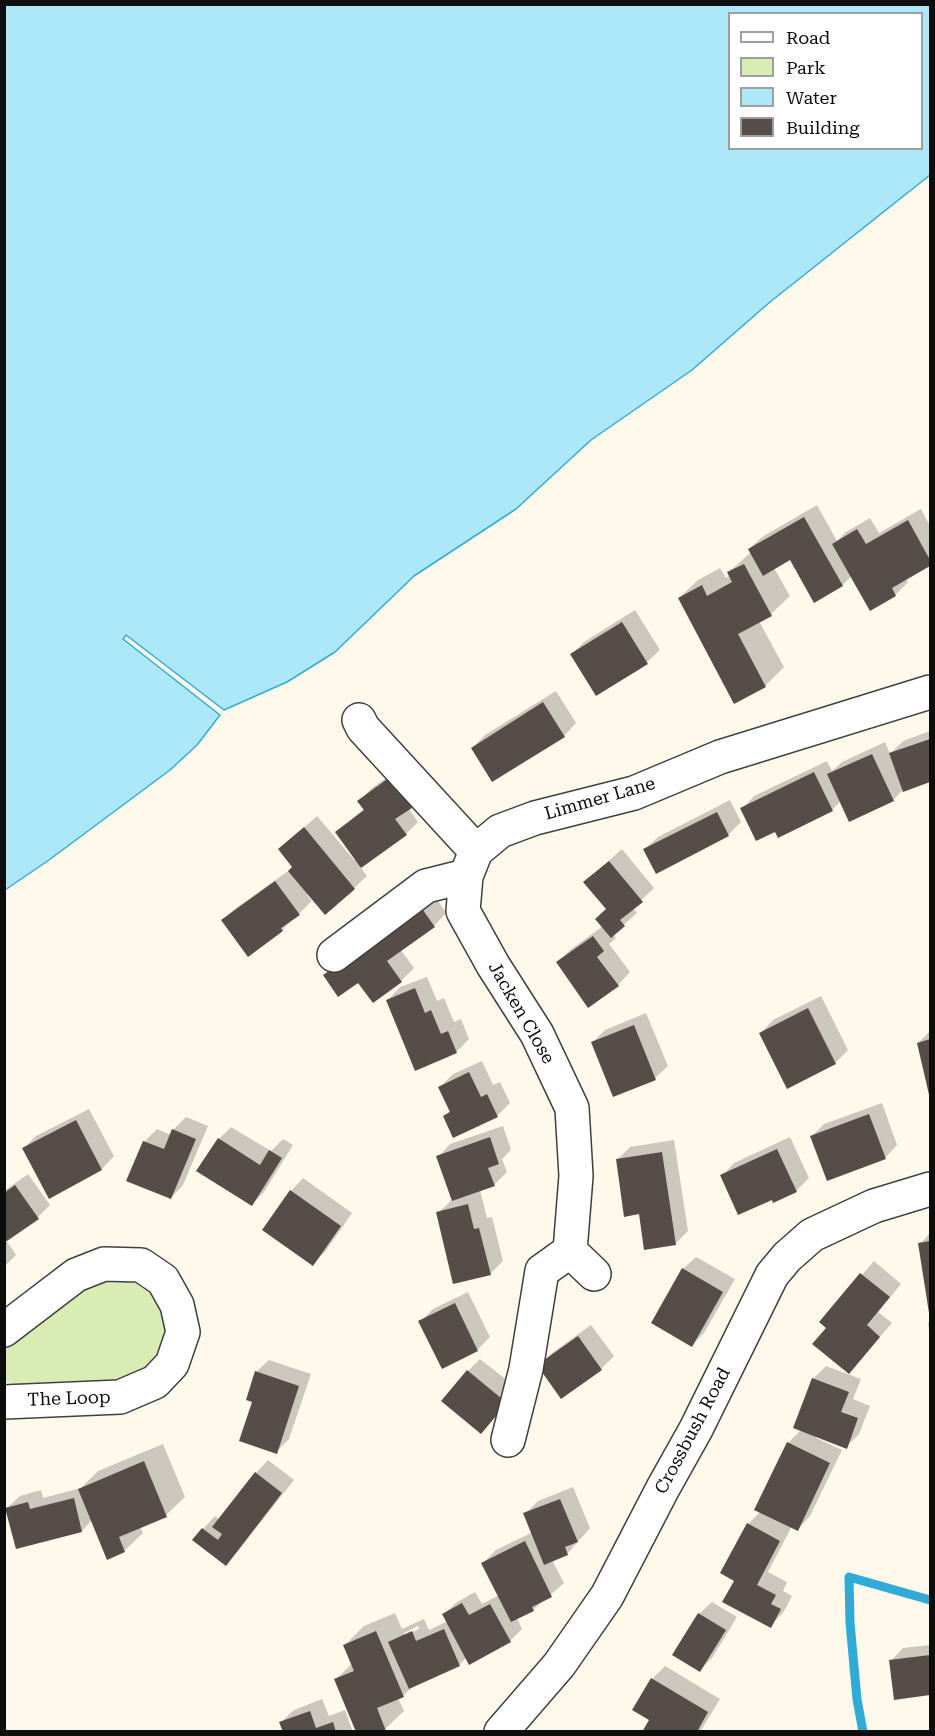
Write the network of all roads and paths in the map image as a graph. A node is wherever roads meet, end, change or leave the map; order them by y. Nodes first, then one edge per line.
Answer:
1 (930, 692) edge
2 (359, 720) dead end
3 (471, 863) junction
4 (334, 955) dead end
5 (930, 1189) edge
6 (570, 1251) junction
7 (594, 1274) dead end
8 (4, 1330) edge
9 (4, 1402) edge
10 (508, 1440) dead end
11 (501, 1731) edge

1 - 3 street, Limmer Lane
2 - 3 street
3 - 4 street
3 - 6 street, Jacken Close
5 - 11 street, Crossbush Road
6 - 7 street
6 - 10 street
8 - 9 street, The Loop

